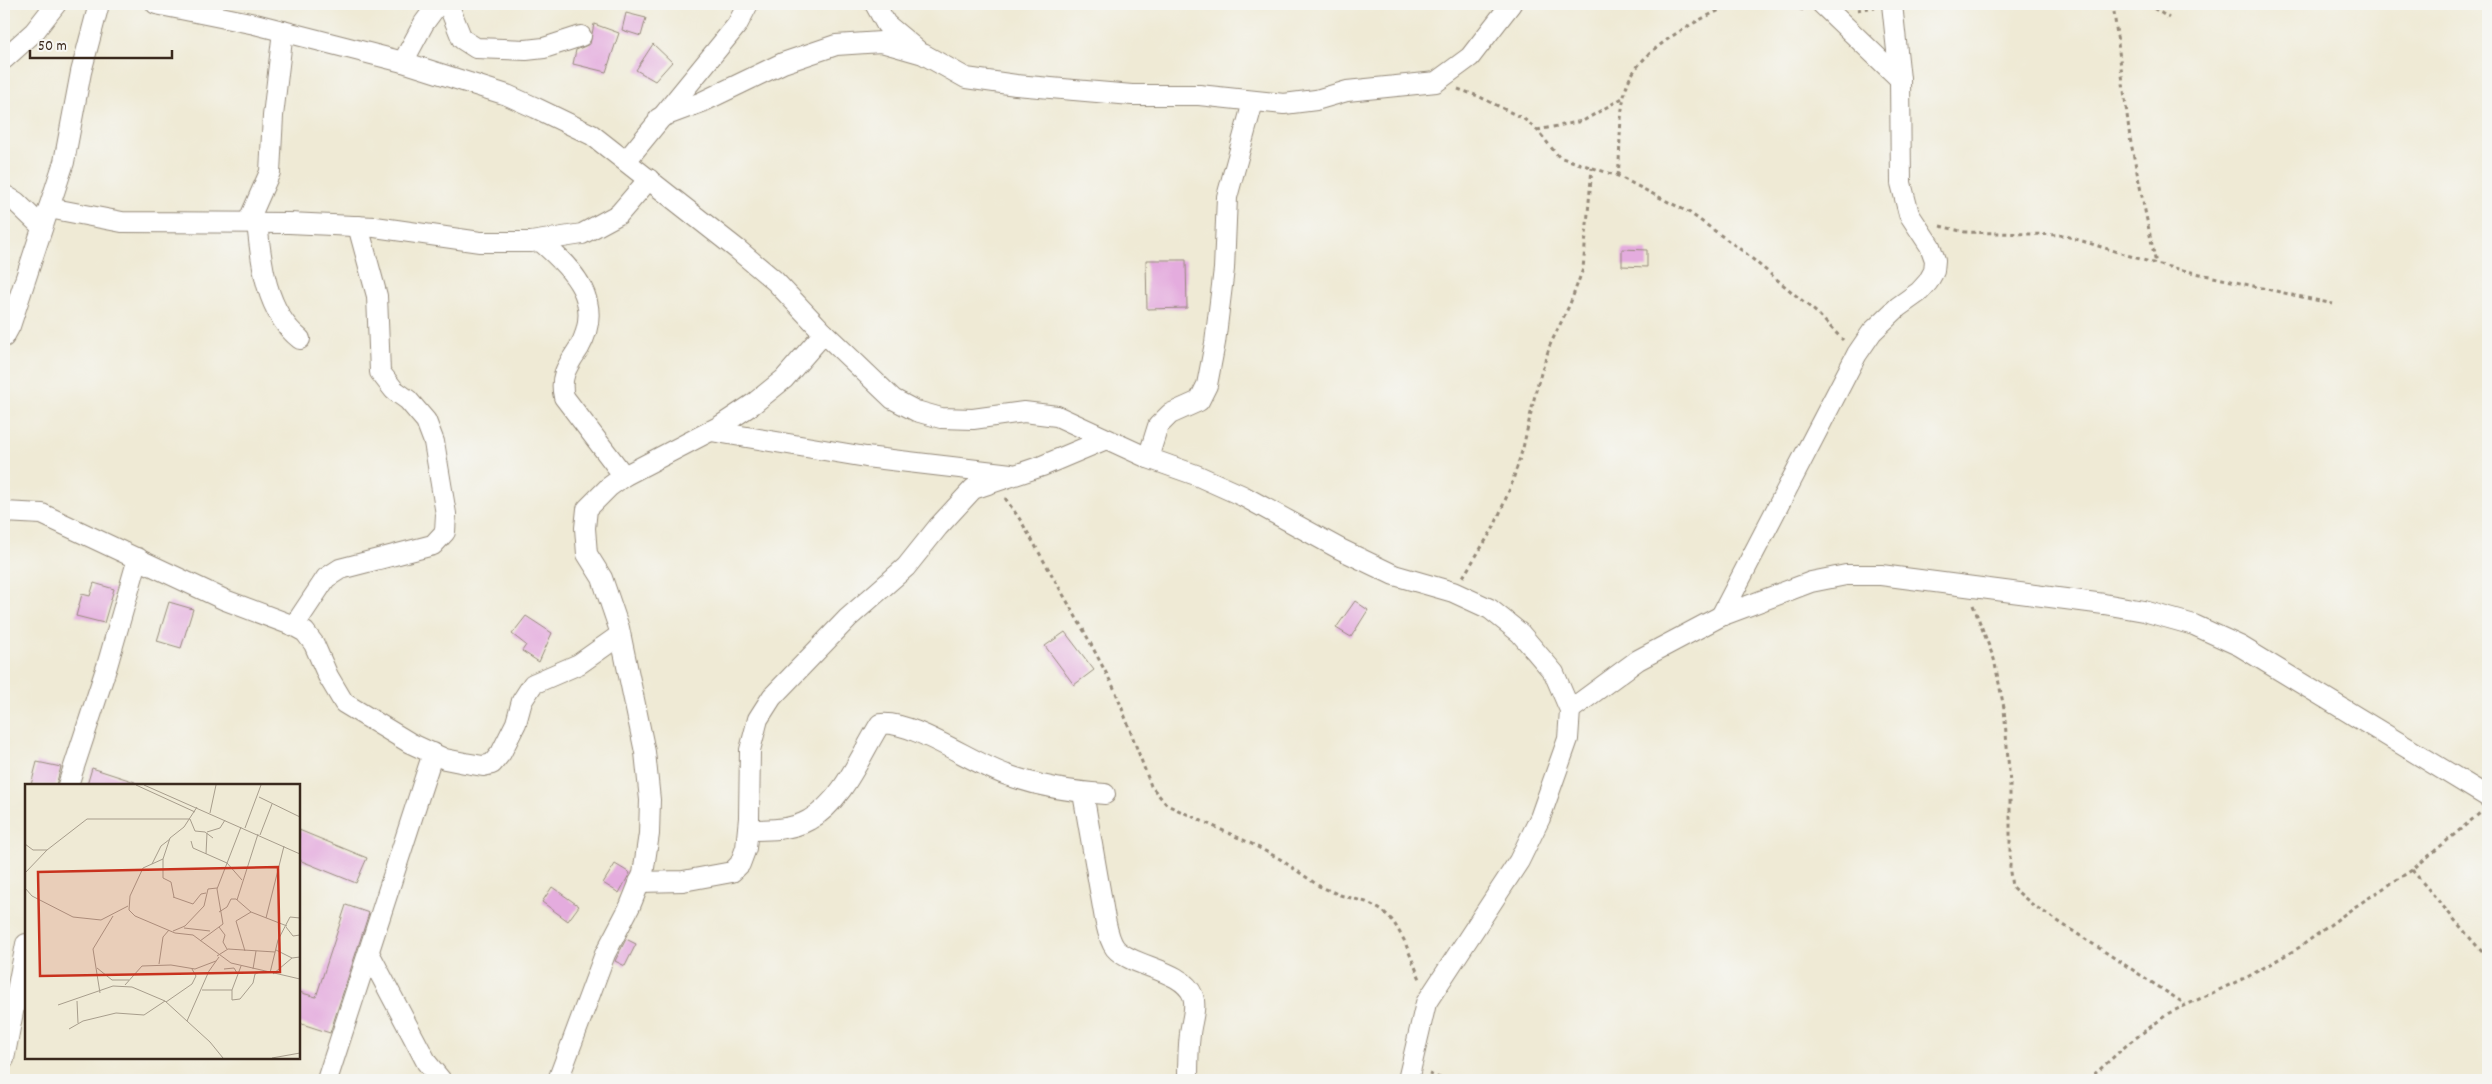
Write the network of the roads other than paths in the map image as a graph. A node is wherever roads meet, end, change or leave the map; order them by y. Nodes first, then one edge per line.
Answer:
1 (56, 4) edge
2 (99, 4) edge
3 (156, 4) edge
4 (205, 4) edge
5 (438, 4) edge
6 (448, 4) edge
7 (748, 4) edge
8 (875, 4) edge
9 (1511, 4) edge
10 (1892, 4) edge
11 (179, 8) junction
12 (1827, 8) edge
13 (283, 31) junction
14 (581, 36) dead end
15 (922, 54) junction
16 (4, 60) edge
17 (403, 62) junction
18 (1900, 79) junction
19 (1253, 102) junction
20 (659, 118) junction
21 (626, 161) junction
22 (649, 179) junction
23 (4, 195) edge
24 (48, 208) junction
25 (252, 222) junction
26 (358, 226) junction
27 (42, 227) junction
28 (540, 241) junction
29 (824, 333) junction
30 (4, 337) edge
31 (300, 339) dead end
32 (711, 431) junction
33 (1106, 439) junction
34 (1148, 458) junction
35 (1017, 474) junction
36 (624, 476) junction
37 (4, 512) edge
38 (138, 558) junction
39 (1721, 616) junction
40 (294, 626) junction
41 (620, 635) junction
42 (1570, 710) junction
43 (433, 753) junction
44 (68, 784) edge
45 (1083, 793) junction
46 (1105, 794) dead end
47 (2484, 805) edge
48 (748, 830) junction
49 (639, 882) junction
50 (25, 949) edge
51 (369, 952) junction
52 (4, 1059) edge
53 (327, 1080) edge
54 (441, 1080) edge
55 (558, 1080) edge
56 (1188, 1080) edge
57 (1408, 1080) edge

1 - 16 street
2 - 24 street
3 - 11 street
4 - 11 street
5 - 17 street
6 - 14 street
7 - 20 street
8 - 15 street
9 - 19 street
10 - 18 street
11 - 13 street
12 - 18 street
13 - 17 street
13 - 25 street
15 - 19 street
15 - 20 street
17 - 21 street
18 - 39 street
19 - 34 street
20 - 21 street
21 - 22 street
22 - 28 street
22 - 29 street
23 - 27 street
24 - 25 street
24 - 27 street
25 - 26 street
25 - 31 street
26 - 28 street
26 - 40 street
27 - 30 street
28 - 36 street
29 - 32 street
29 - 33 street
32 - 35 street
32 - 36 street
33 - 34 street
33 - 35 street
34 - 42 street
35 - 48 street
36 - 41 street
37 - 38 street
38 - 40 street
38 - 44 street
39 - 42 street
39 - 47 street
40 - 43 street
41 - 43 street
41 - 49 street
42 - 57 street
43 - 51 street
45 - 46 street
45 - 48 street
45 - 56 street
48 - 49 street
49 - 55 street
50 - 52 street
51 - 53 street
51 - 54 street

